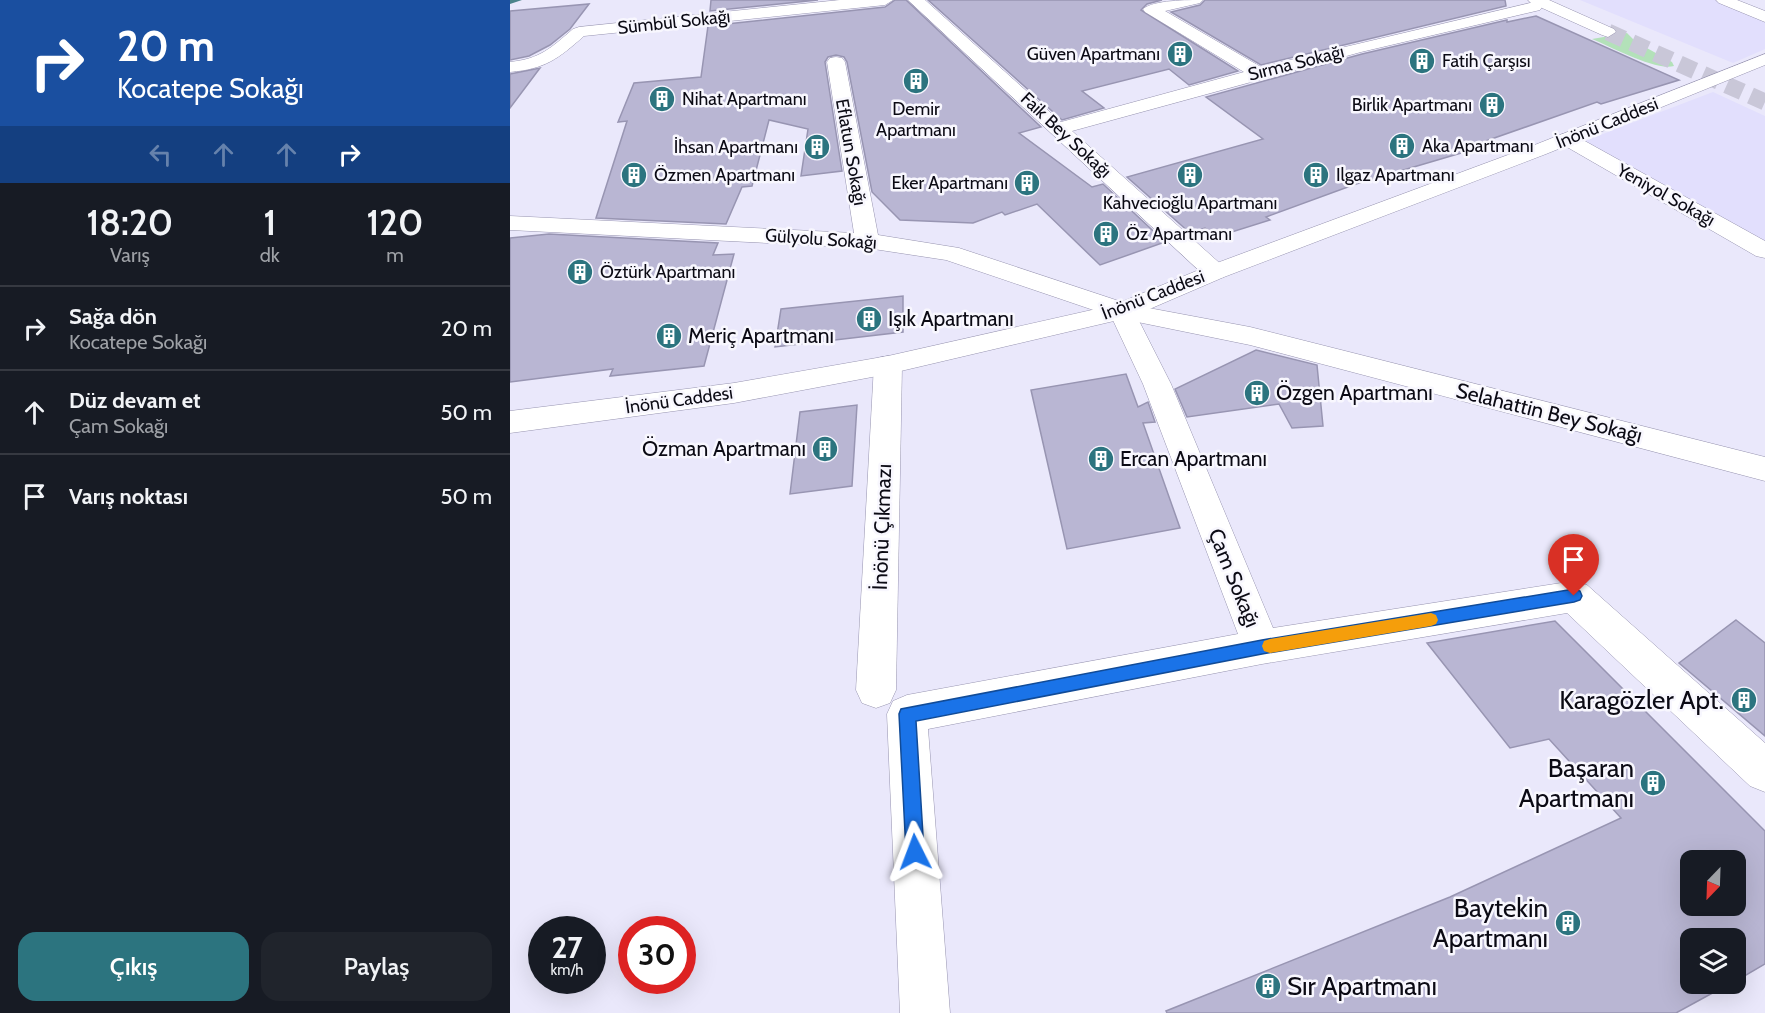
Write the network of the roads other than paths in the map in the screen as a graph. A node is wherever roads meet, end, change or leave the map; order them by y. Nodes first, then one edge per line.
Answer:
1 (885, 0) edge
2 (916, 0) edge
3 (1195, 0) edge
4 (1564, 0) edge
5 (1724, 0) edge
6 (1535, 3) edge
7 (1143, 4) edge
8 (753, 7) edge
9 (1765, 17) edge
10 (1627, 28) tunnel mouth
11 (1608, 32) tunnel mouth
12 (1765, 59) edge
13 (836, 62) dead end
14 (510, 67) edge
15 (1258, 73) junction
16 (1060, 128) junction
17 (1567, 139) junction
18 (510, 223) edge
19 (867, 241) junction
20 (1765, 251) edge
21 (1215, 272) junction
22 (1122, 311) junction
23 (888, 364) junction
24 (510, 422) edge
25 (1765, 469) edge
26 (1262, 647) junction
27 (876, 690) dead end
28 (1765, 771) edge
29 (925, 1013) edge

1 - 8 street, Sümbül Sokağı
2 - 16 street, Faik Bey Sokağı
3 - 7 street
4 - 10 street
5 - 9 street
6 - 11 street
6 - 15 street, Sırma Sokağı
7 - 15 street
8 - 14 street, Sümbül Sokağı
12 - 17 street, İnönü Caddesi
13 - 19 street, Eflatun Sokağı
15 - 16 street, Sırma Sokağı
16 - 21 street, Faik Bey Sokağı
17 - 20 street, Yeniyol Sokağı
17 - 21 street, İnönü Caddesi
18 - 19 street, Gülyolu Sokağı
19 - 22 street, Gülyolu Sokağı
21 - 22 street, İnönü Caddesi
22 - 23 street, İnönü Caddesi
22 - 25 street, Selahattin Bey Sokağı
22 - 26 street, Çam Sokağı
23 - 24 street, İnönü Caddesi
23 - 27 street, İnönü Çıkmazı
26 - 28 street, Çam Sokağı
26 - 29 street

